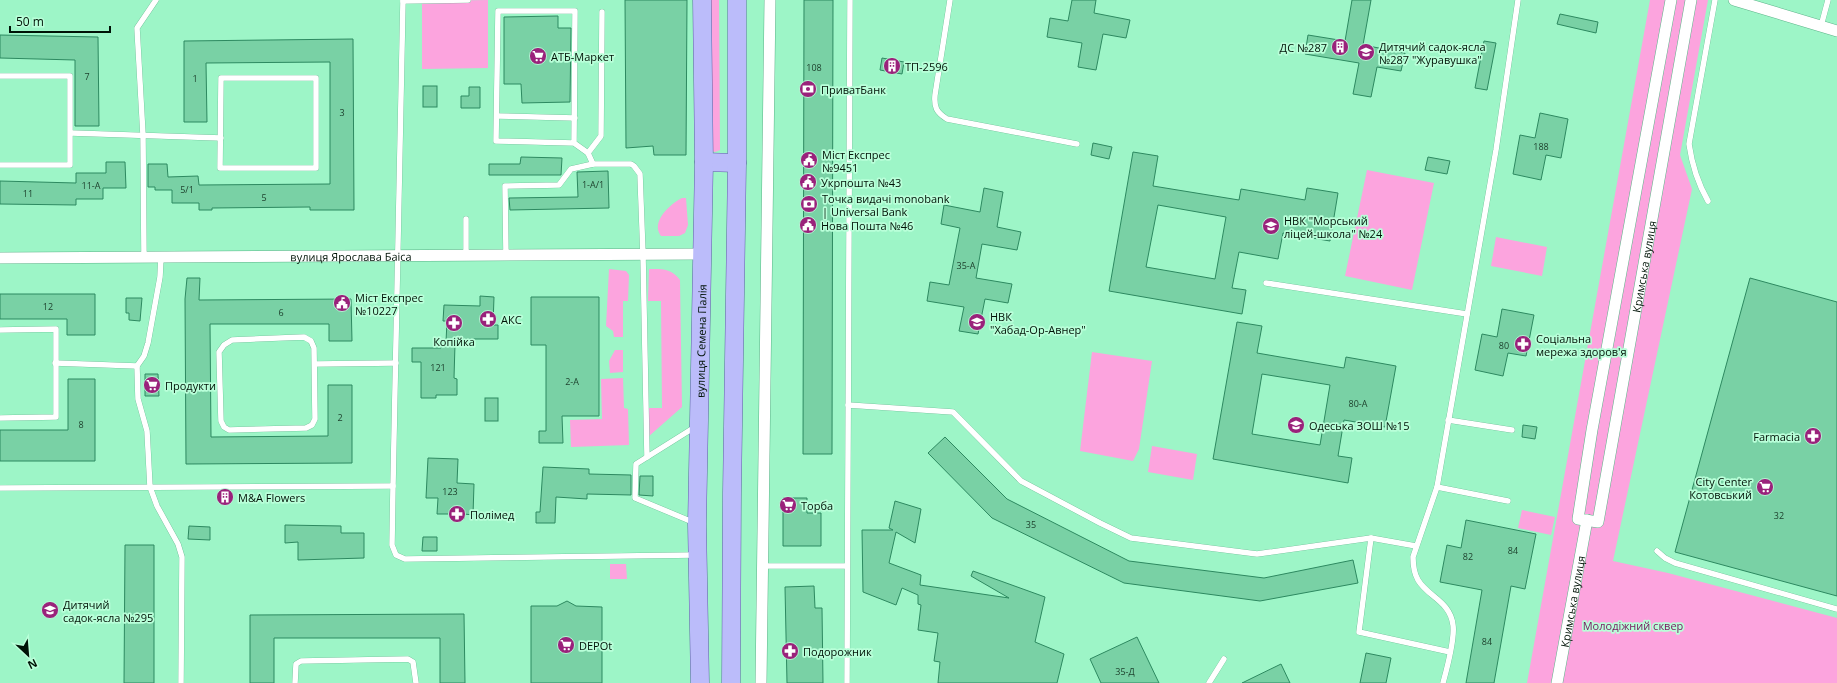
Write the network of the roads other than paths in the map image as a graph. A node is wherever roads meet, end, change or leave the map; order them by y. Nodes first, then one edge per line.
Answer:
1 (156, 0) edge
2 (403, 0) edge
3 (468, 0) edge
4 (702, 0) edge
5 (737, 0) edge
6 (770, 0) edge
7 (850, 0) edge
8 (950, 0) edge
9 (1518, 0) edge
10 (1671, 0) edge
11 (1691, 0) edge
12 (1715, 0) edge
13 (1734, 0) edge
14 (1828, 0) edge
15 (602, 12) dead end
16 (1821, 26) junction
17 (1837, 31) edge
18 (0, 76) edge
19 (497, 116) junction
20 (575, 118) junction
21 (71, 133) junction
22 (143, 135) junction
23 (221, 138) junction
24 (574, 143) junction
25 (1077, 144) dead end
26 (588, 152) junction
27 (704, 162) junction
28 (737, 163) junction
29 (593, 164) junction
30 (0, 165) edge
31 (1708, 201) dead end
32 (466, 219) dead end
33 (643, 254) junction
34 (702, 254) junction
35 (506, 255) junction
36 (399, 256) junction
37 (466, 256) junction
38 (144, 257) junction
39 (161, 257) junction
40 (0, 258) edge
41 (1266, 283) dead end
42 (1467, 314) junction
43 (0, 330) edge
44 (396, 363) junction
45 (55, 364) junction
46 (315, 364) junction
47 (137, 366) junction
48 (848, 405) junction
49 (0, 418) edge
50 (1448, 420) junction
51 (699, 425) junction
52 (1512, 430) dead end
53 (647, 457) junction
54 (393, 486) junction
55 (150, 487) junction
56 (1436, 487) junction
57 (0, 488) edge
58 (1508, 501) dead end
59 (1586, 520) junction
60 (698, 524) junction
61 (1371, 538) junction
62 (1416, 546) junction
63 (1657, 551) dead end
64 (699, 555) junction
65 (762, 566) junction
66 (847, 566) junction
67 (1837, 609) edge
68 (1450, 652) junction
69 (1224, 659) dead end
70 (181, 683) edge
71 (295, 683) edge
72 (416, 683) edge
73 (700, 683) edge
74 (731, 683) edge
75 (761, 683) edge
76 (847, 683) edge
77 (1209, 683) edge
78 (1443, 683) edge
79 (1557, 683) edge

1 - 22 lane
2 - 3 lane
2 - 36 lane
4 - 27 main road, вулиця Семена Палія
5 - 28 main road
6 - 65 street
7 - 48 lane
8 - 25 lane
9 - 42 lane
10 - 59 street, Кримська вулиця
11 - 59 street, Кримська вулиця
12 - 31 lane
13 - 16 street
14 - 16 lane
15 - 26 lane
16 - 17 street
18 - 21 lane
19 - 20 lane
19 - 20 lane
19 - 24 lane
20 - 24 lane
21 - 22 lane
21 - 30 lane
22 - 23 lane
22 - 38 lane
23 - 23 lane
24 - 26 lane
26 - 29 lane
27 - 28 main road
27 - 34 main road, вулиця Семена Палія
28 - 74 main road
29 - 33 lane
29 - 35 lane
32 - 37 lane
33 - 34 street, вулиця Ярослава Баіса
33 - 35 street, вулиця Ярослава Баіса
33 - 53 lane
34 - 51 main road, вулиця Семена Палія
35 - 37 street, вулиця Ярослава Баіса
36 - 37 street, вулиця Ярослава Баіса
36 - 39 street, вулиця Ярослава Баіса
36 - 44 lane
38 - 39 street, вулиця Ярослава Баіса
38 - 40 street, вулиця Ярослава Баіса
39 - 47 lane
41 - 42 lane
42 - 50 lane
43 - 45 lane
44 - 46 lane
44 - 54 lane
45 - 47 lane
45 - 49 lane
46 - 46 lane
47 - 55 lane
48 - 61 lane
48 - 66 lane
50 - 52 lane
50 - 56 lane
51 - 53 lane
51 - 60 main road, вулиця Семена Палія
53 - 60 lane
54 - 55 lane
54 - 64 lane
55 - 57 lane
55 - 70 lane
56 - 58 lane
56 - 62 lane
59 - 79 street, Кримська вулиця
60 - 64 main road, вулиця Семена Палія
61 - 62 lane
61 - 68 lane
62 - 68 lane
63 - 67 lane
64 - 73 main road, вулиця Семена Палія
65 - 66 lane
65 - 75 street
66 - 76 lane
68 - 78 lane
69 - 77 lane
71 - 72 lane

